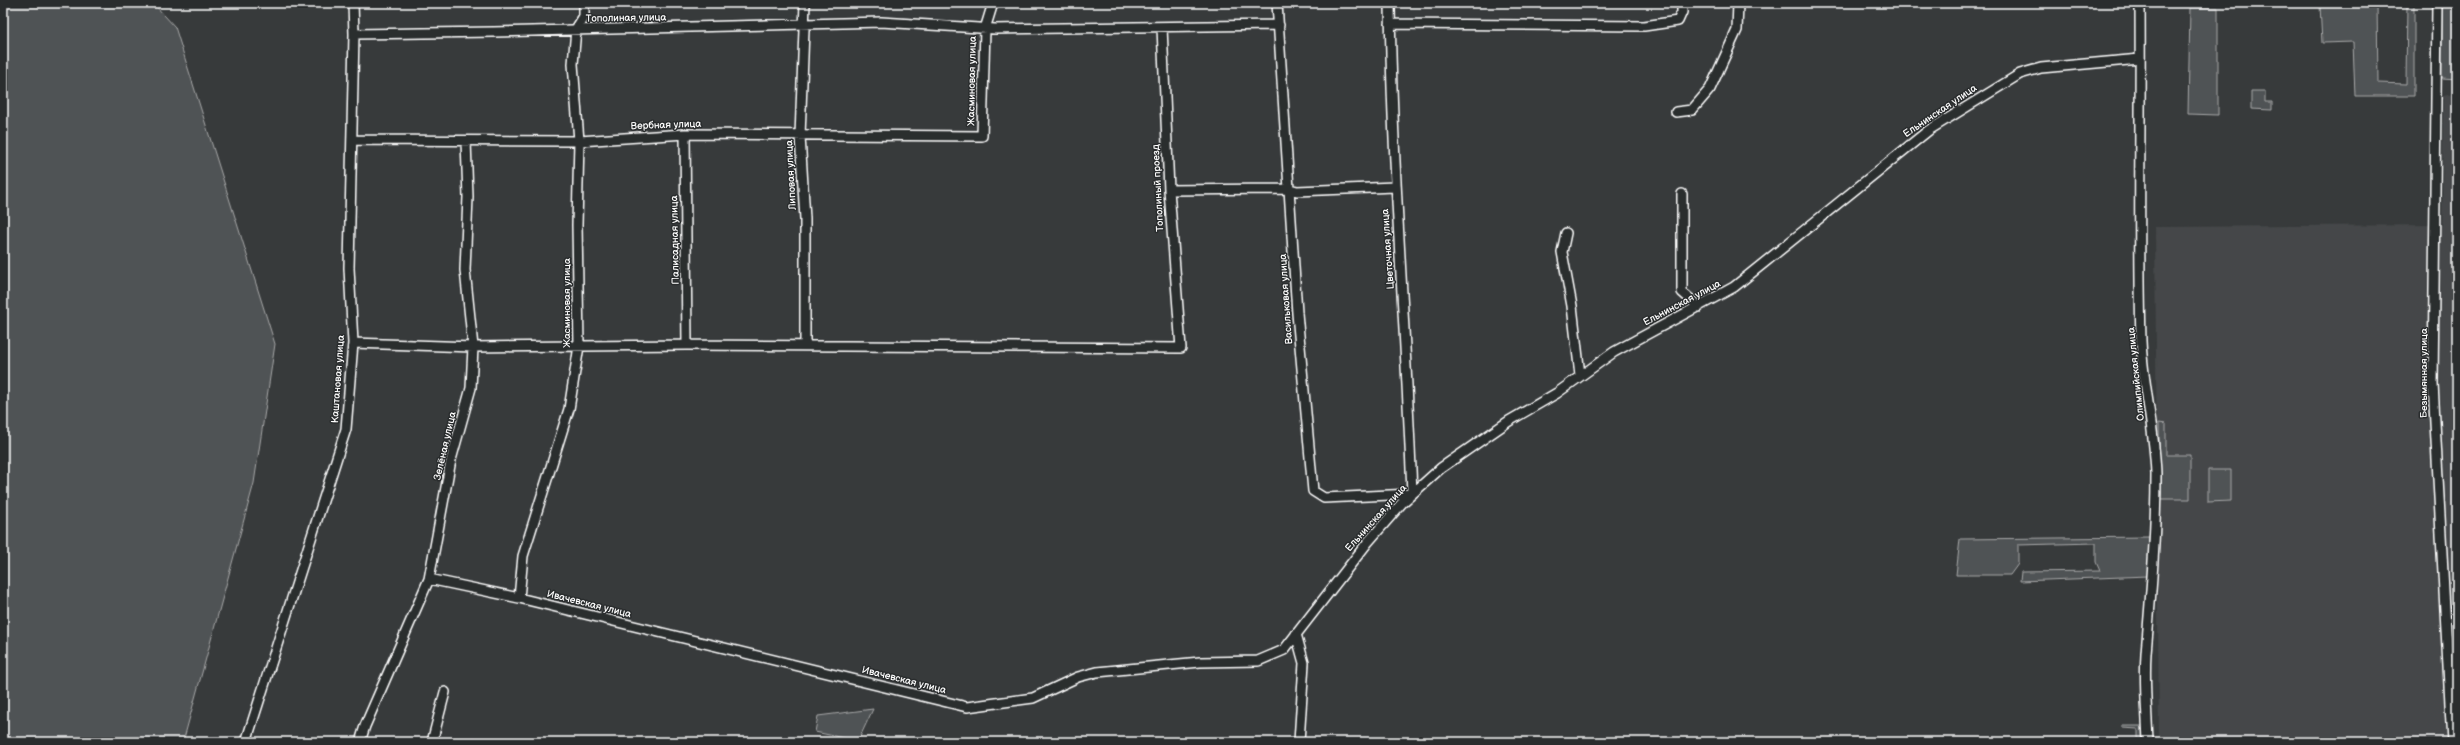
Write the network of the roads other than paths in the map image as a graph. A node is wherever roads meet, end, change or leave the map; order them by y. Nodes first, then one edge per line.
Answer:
1 (353, 3) edge
2 (584, 3) edge
3 (805, 3) edge
4 (993, 3) edge
5 (1277, 3) edge
6 (1390, 3) edge
7 (1682, 3) edge
8 (1738, 3) edge
9 (2140, 3) edge
10 (2437, 3) edge
11 (1390, 24) junction
12 (803, 25) junction
13 (1279, 25) junction
14 (1162, 27) junction
15 (985, 28) junction
16 (576, 29) junction
17 (354, 34) junction
18 (2140, 58) junction
19 (1676, 112) dead end
20 (685, 134) junction
21 (800, 136) junction
22 (982, 136) joint
23 (352, 140) junction
24 (466, 141) junction
25 (579, 141) junction
26 (1395, 187) junction
27 (1290, 189) junction
28 (1168, 190) junction
29 (1682, 194) dead end
30 (1566, 233) dead end
31 (1699, 307) junction
32 (354, 343) junction
33 (687, 345) junction
34 (579, 346) junction
35 (805, 346) junction
36 (473, 347) junction
37 (1580, 375) junction
38 (1412, 494) junction
39 (429, 580) junction
40 (519, 598) junction
41 (1296, 634) junction
42 (1284, 650) joint
43 (445, 692) dead end
44 (246, 742) edge
45 (360, 742) edge
46 (432, 742) edge
47 (1299, 742) edge
48 (2148, 742) edge
49 (2452, 742) edge

1 - 17 street, Каштановая улица
2 - 16 street, Жасминовая улица
3 - 12 street, Липовая улица
4 - 15 street, Жасминовая улица
5 - 13 street, Васильковая улица
6 - 11 street, Цветочная улица
7 - 11 street
8 - 19 street
9 - 18 street, Олимпийская улица
10 - 49 street, Безымянная улица
11 - 26 street, Цветочная улица
12 - 15 street, Тополиная улица
12 - 16 street, Тополиная улица
12 - 21 street, Липовая улица
13 - 14 street, Тополиная улица
13 - 27 street, Васильковая улица
14 - 15 street, Тополиная улица
14 - 28 street, Тополиный проезд
15 - 22 street, Жасминовая улица
16 - 17 street, Тополиная улица
16 - 25 street, Жасминовая улица
17 - 23 street, Каштановая улица
18 - 31 street, Ельнинская улица
18 - 48 street, Олимпийская улица
20 - 21 street, Вербная улица
20 - 25 street, Вербная улица
20 - 33 street, Палисадная улица
21 - 22 street, Вербная улица
21 - 35 street, Липовая улица
23 - 24 street, Вербная улица
23 - 32 street, Каштановая улица
24 - 25 street, Вербная улица
24 - 36 street, Зелёная улица
25 - 34 street, Жасминовая улица
26 - 27 street
26 - 38 street, Цветочная улица
27 - 28 street
27 - 38 street, Васильковая улица
28 - 35 street, Тополиный проезд
29 - 31 street
30 - 37 street
31 - 37 street, Ельнинская улица
32 - 36 street
32 - 44 street, Каштановая улица
33 - 34 street
33 - 35 street
34 - 36 street
34 - 40 street, Жасминовая улица
36 - 39 street, Зелёная улица
37 - 38 street, Ельнинская улица
38 - 41 street, Ельнинская улица
39 - 40 street, Ивачевская улица
39 - 45 street, Зелёная улица
40 - 42 street, Ивачевская улица
41 - 42 street, Ельнинская улица
41 - 47 street
43 - 46 street

